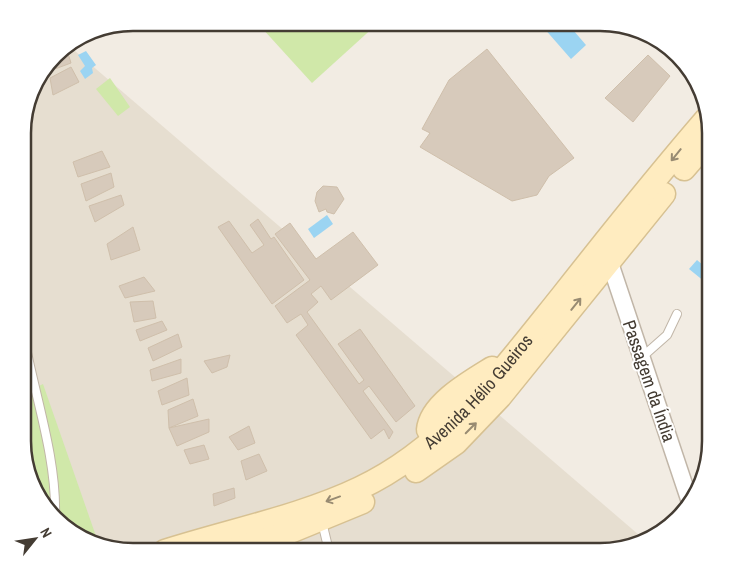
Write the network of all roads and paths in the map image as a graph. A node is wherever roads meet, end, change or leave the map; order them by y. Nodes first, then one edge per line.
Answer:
1 (701, 125) edge
2 (702, 147) edge
3 (610, 263) junction
4 (677, 314) dead end
5 (641, 358) junction
6 (31, 372) edge
7 (439, 445) junction
8 (687, 493) edge
9 (56, 507) edge
10 (322, 520) junction
11 (192, 543) edge
12 (252, 543) edge
13 (326, 543) edge

1 -> 7 main road, Avenida Hélio Gueiros
2 - 3 main road, Avenida Hélio Gueiros
3 - 5 street, Passagem da Índia
7 -> 3 main road, Avenida Hélio Gueiros
4 - 5 lane
5 - 8 street, Passagem da Índia
6 - 9 lane
7 - 10 main road, Avenida Hélio Gueiros
7 -> 11 main road, Avenida Hélio Gueiros
10 - 12 main road, Avenida Hélio Gueiros
10 - 13 lane

